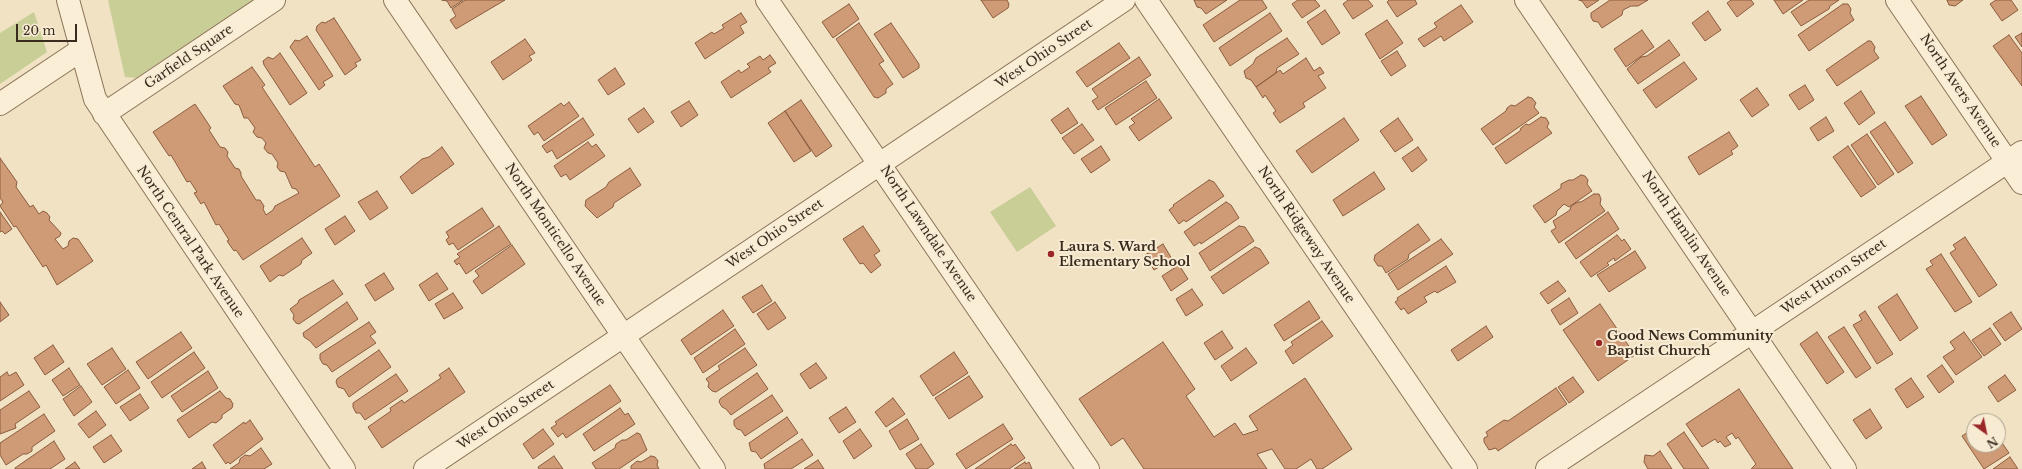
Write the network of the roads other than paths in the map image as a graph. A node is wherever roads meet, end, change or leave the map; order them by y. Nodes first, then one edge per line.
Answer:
1 (68, 0) edge
2 (274, 0) edge
3 (395, 0) edge
4 (768, 0) edge
5 (1124, 0) edge
6 (1146, 0) edge
7 (1526, 0) edge
8 (1897, 0) edge
9 (81, 50) junction
10 (0, 104) edge
11 (104, 114) junction
12 (2015, 157) edge
13 (880, 164) junction
14 (2022, 183) edge
15 (1752, 332) junction
16 (624, 336) junction
17 (344, 469) edge
18 (425, 469) edge
19 (714, 469) edge
20 (1088, 469) edge
21 (1466, 469) edge
22 (1547, 469) edge
23 (1845, 469) edge

1 - 9 street, North Central Park Avenue
2 - 11 street, Garfield Square
3 - 16 street, North Monticello Avenue
4 - 13 street, North Lawndale Avenue
5 - 13 street, West Ohio Street
6 - 21 street, North Ridgeway Avenue
7 - 15 street, North Hamlin Avenue
8 - 12 street, North Avers Avenue
9 - 10 street
9 - 11 street, North Central Park Avenue
11 - 17 street, North Central Park Avenue
12 - 14 street, North Avers Avenue
12 - 15 street, West Huron Street
13 - 16 street, West Ohio Street
13 - 20 street, North Lawndale Avenue
15 - 22 street, West Huron Street
15 - 23 street, North Hamlin Avenue
16 - 18 street, West Ohio Street
16 - 19 street, North Monticello Avenue

